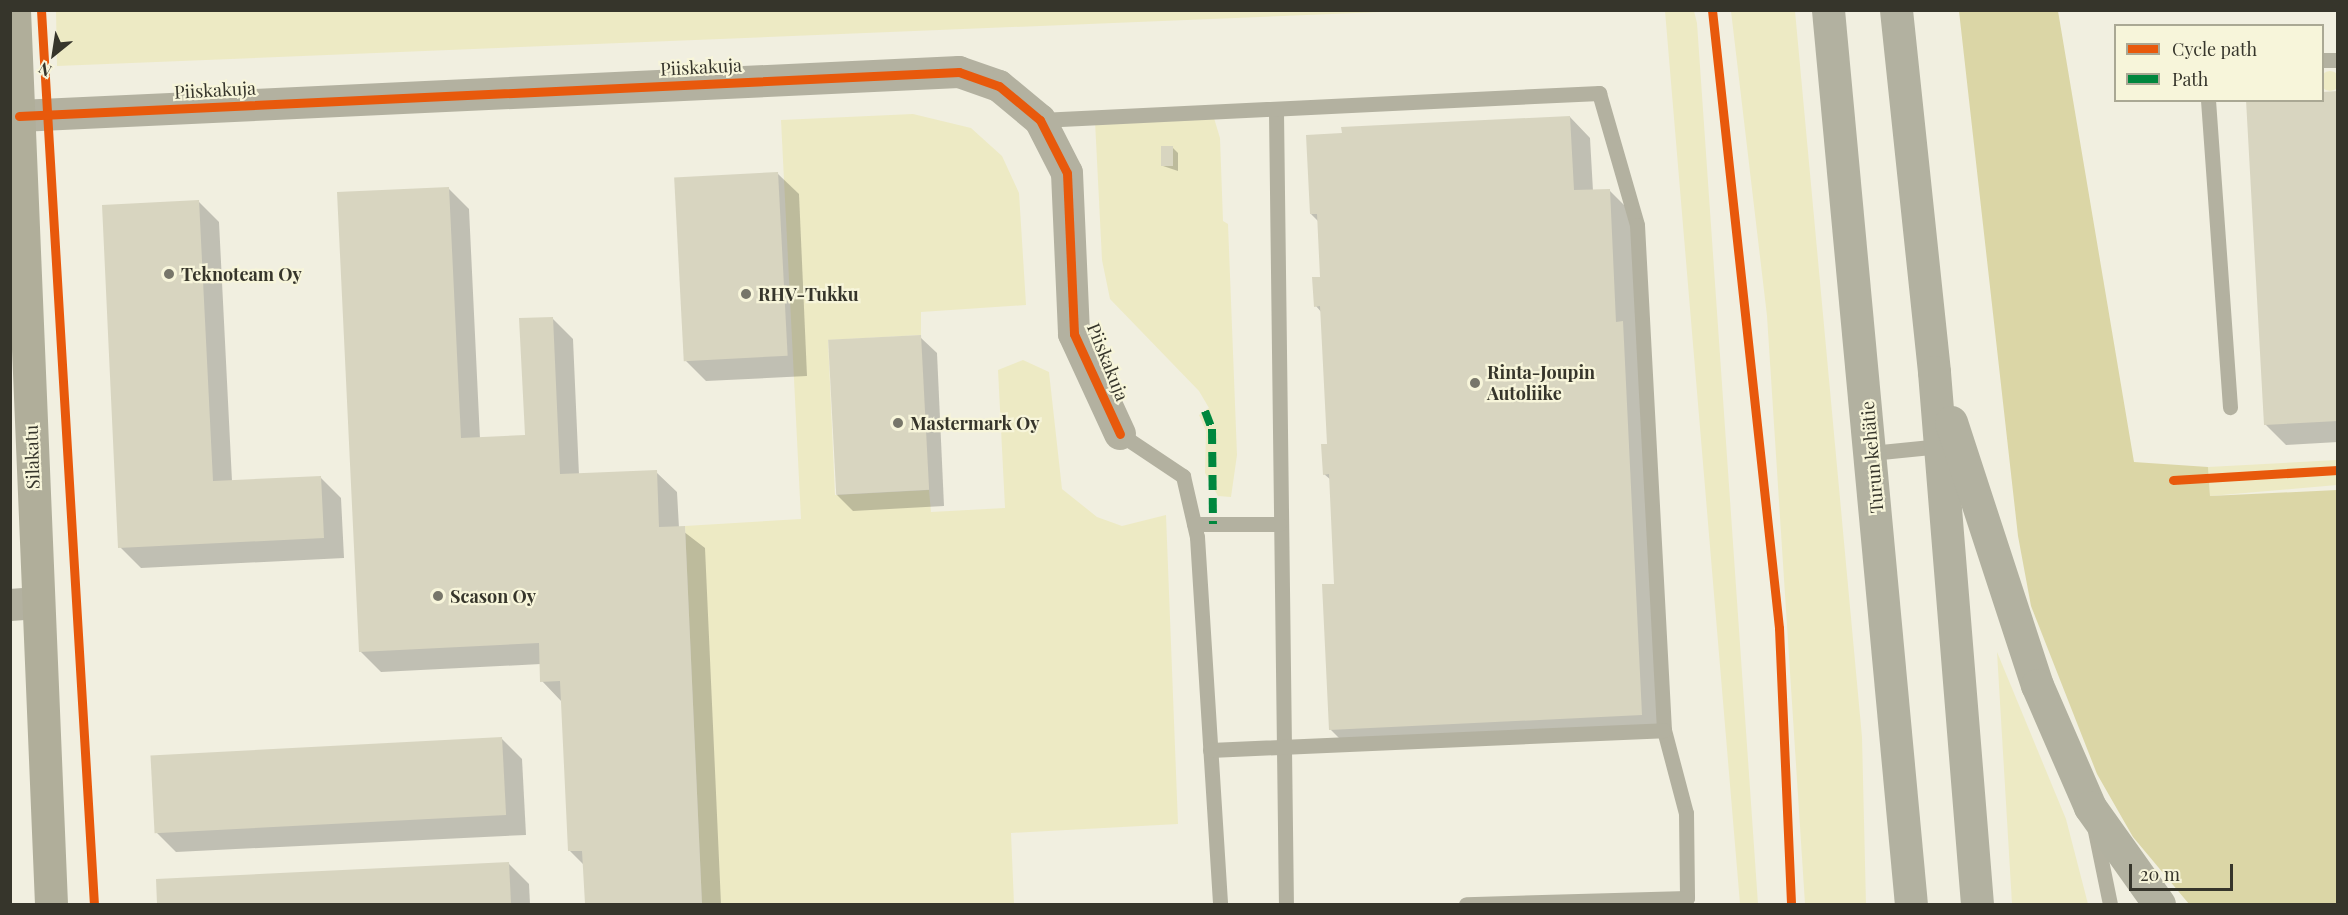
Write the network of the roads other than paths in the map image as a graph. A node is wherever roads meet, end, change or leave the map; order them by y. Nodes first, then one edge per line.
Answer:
1 (14, 10) edge
2 (1828, 10) edge
3 (1896, 10) edge
4 (2208, 102) edge
5 (1276, 112) junction
6 (19, 117) junction
7 (1040, 120) junction
8 (1934, 372) junction
9 (2230, 407) dead end
10 (1120, 434) joint
11 (1941, 446) junction
12 (1871, 453) junction
13 (1194, 524) junction
14 (1279, 524) junction
15 (24, 604) edge
16 (1664, 730) junction
17 (1281, 747) junction
18 (1210, 750) junction
19 (2090, 807) junction
20 (51, 904) edge
21 (1220, 904) edge
22 (1286, 904) edge
23 (1466, 904) edge
24 (1911, 904) edge
25 (1977, 904) edge
26 (2110, 904) edge
27 (2159, 904) edge

1 - 6 street, Silakatu
2 - 12 highway, Turun kehätie
3 - 8 highway
4 - 9 lane
5 - 7 lane
5 - 14 lane
5 - 16 lane
6 - 7 street, Piiskakuja
6 - 15 street, Silakatu
7 - 10 street, Piiskakuja
8 - 11 highway
8 - 19 highway
10 - 13 lane
11 - 12 lane
11 - 25 highway
12 - 24 highway, Turun kehätie
13 - 14 lane
13 - 18 lane
14 - 17 lane
15 - 20 street, Silakatu
16 - 17 lane
16 - 23 lane
17 - 18 lane
17 - 22 lane
18 - 21 lane
19 - 26 lane
19 - 27 highway

